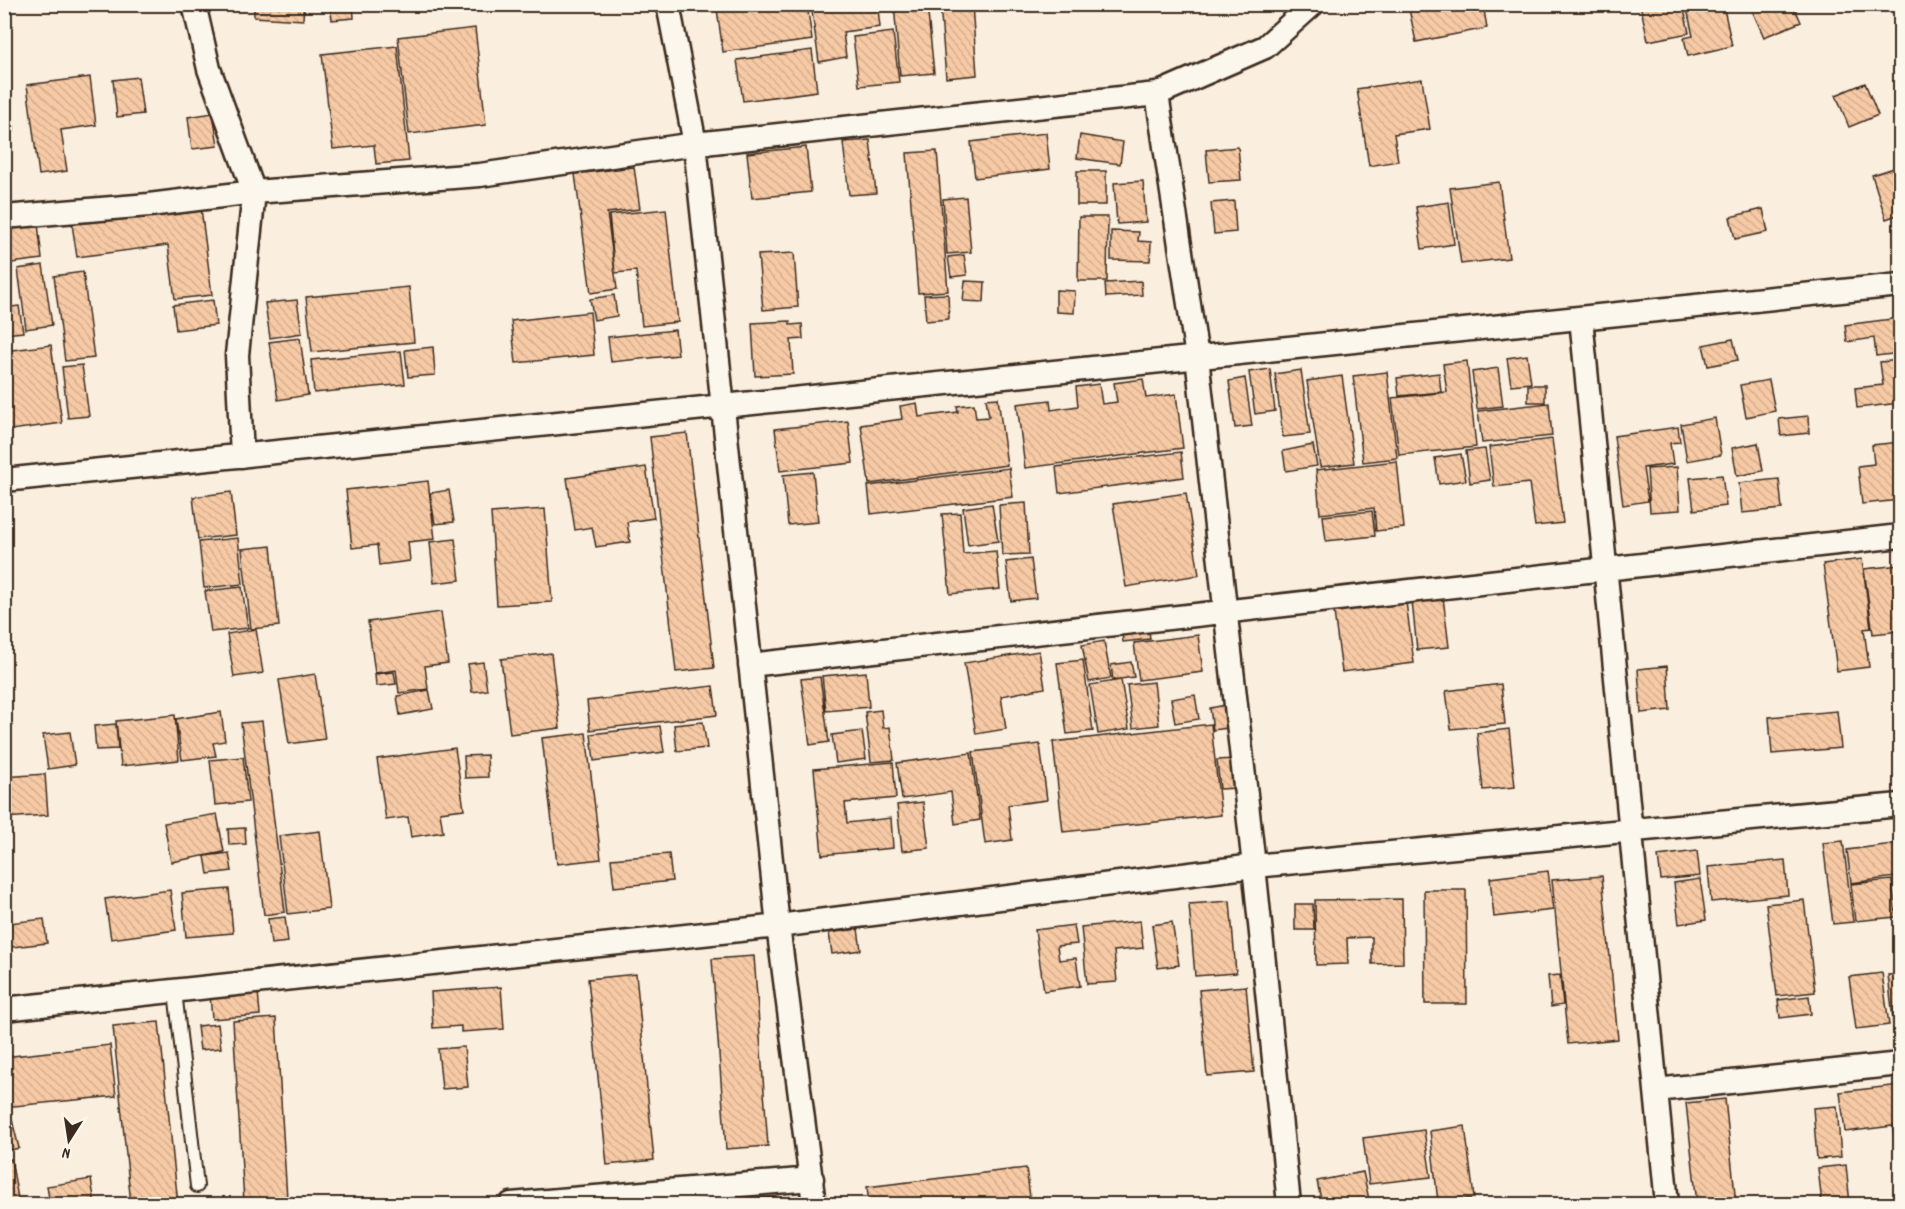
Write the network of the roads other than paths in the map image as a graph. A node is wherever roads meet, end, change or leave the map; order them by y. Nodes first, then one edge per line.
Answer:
1 (194, 4) edge
2 (668, 4) edge
3 (1313, 4) edge
4 (1157, 94) junction
5 (695, 144) junction
6 (254, 192) junction
7 (4, 217) edge
8 (1900, 285) edge
9 (1581, 318) junction
10 (1197, 357) junction
11 (722, 406) junction
12 (242, 456) junction
13 (4, 480) edge
14 (1900, 536) edge
15 (1605, 570) junction
16 (1225, 612) junction
17 (750, 665) junction
18 (1900, 805) edge
19 (1631, 831) junction
20 (1254, 866) junction
21 (778, 926) junction
22 (175, 991) junction
23 (4, 1009) edge
24 (1900, 1064) edge
25 (1656, 1090) junction
26 (812, 1179) junction
27 (197, 1186) dead end
28 (511, 1204) edge
29 (814, 1204) edge
30 (1289, 1204) edge
31 (1667, 1204) edge

1 - 6 street
2 - 5 street
3 - 4 street
4 - 5 street
4 - 10 street
5 - 6 street
5 - 11 street
6 - 7 street
6 - 12 street
8 - 9 street
9 - 10 street
9 - 15 street
10 - 11 street
10 - 16 street
11 - 12 street
11 - 17 street
12 - 13 street
14 - 15 street
15 - 16 street
15 - 19 street
16 - 17 street
16 - 20 street
17 - 21 street
18 - 19 street
19 - 20 street
19 - 25 street
20 - 21 street
20 - 30 street
21 - 22 street
21 - 26 street
22 - 23 street
22 - 27 lane
24 - 25 street
25 - 31 street
26 - 28 street
26 - 29 street

